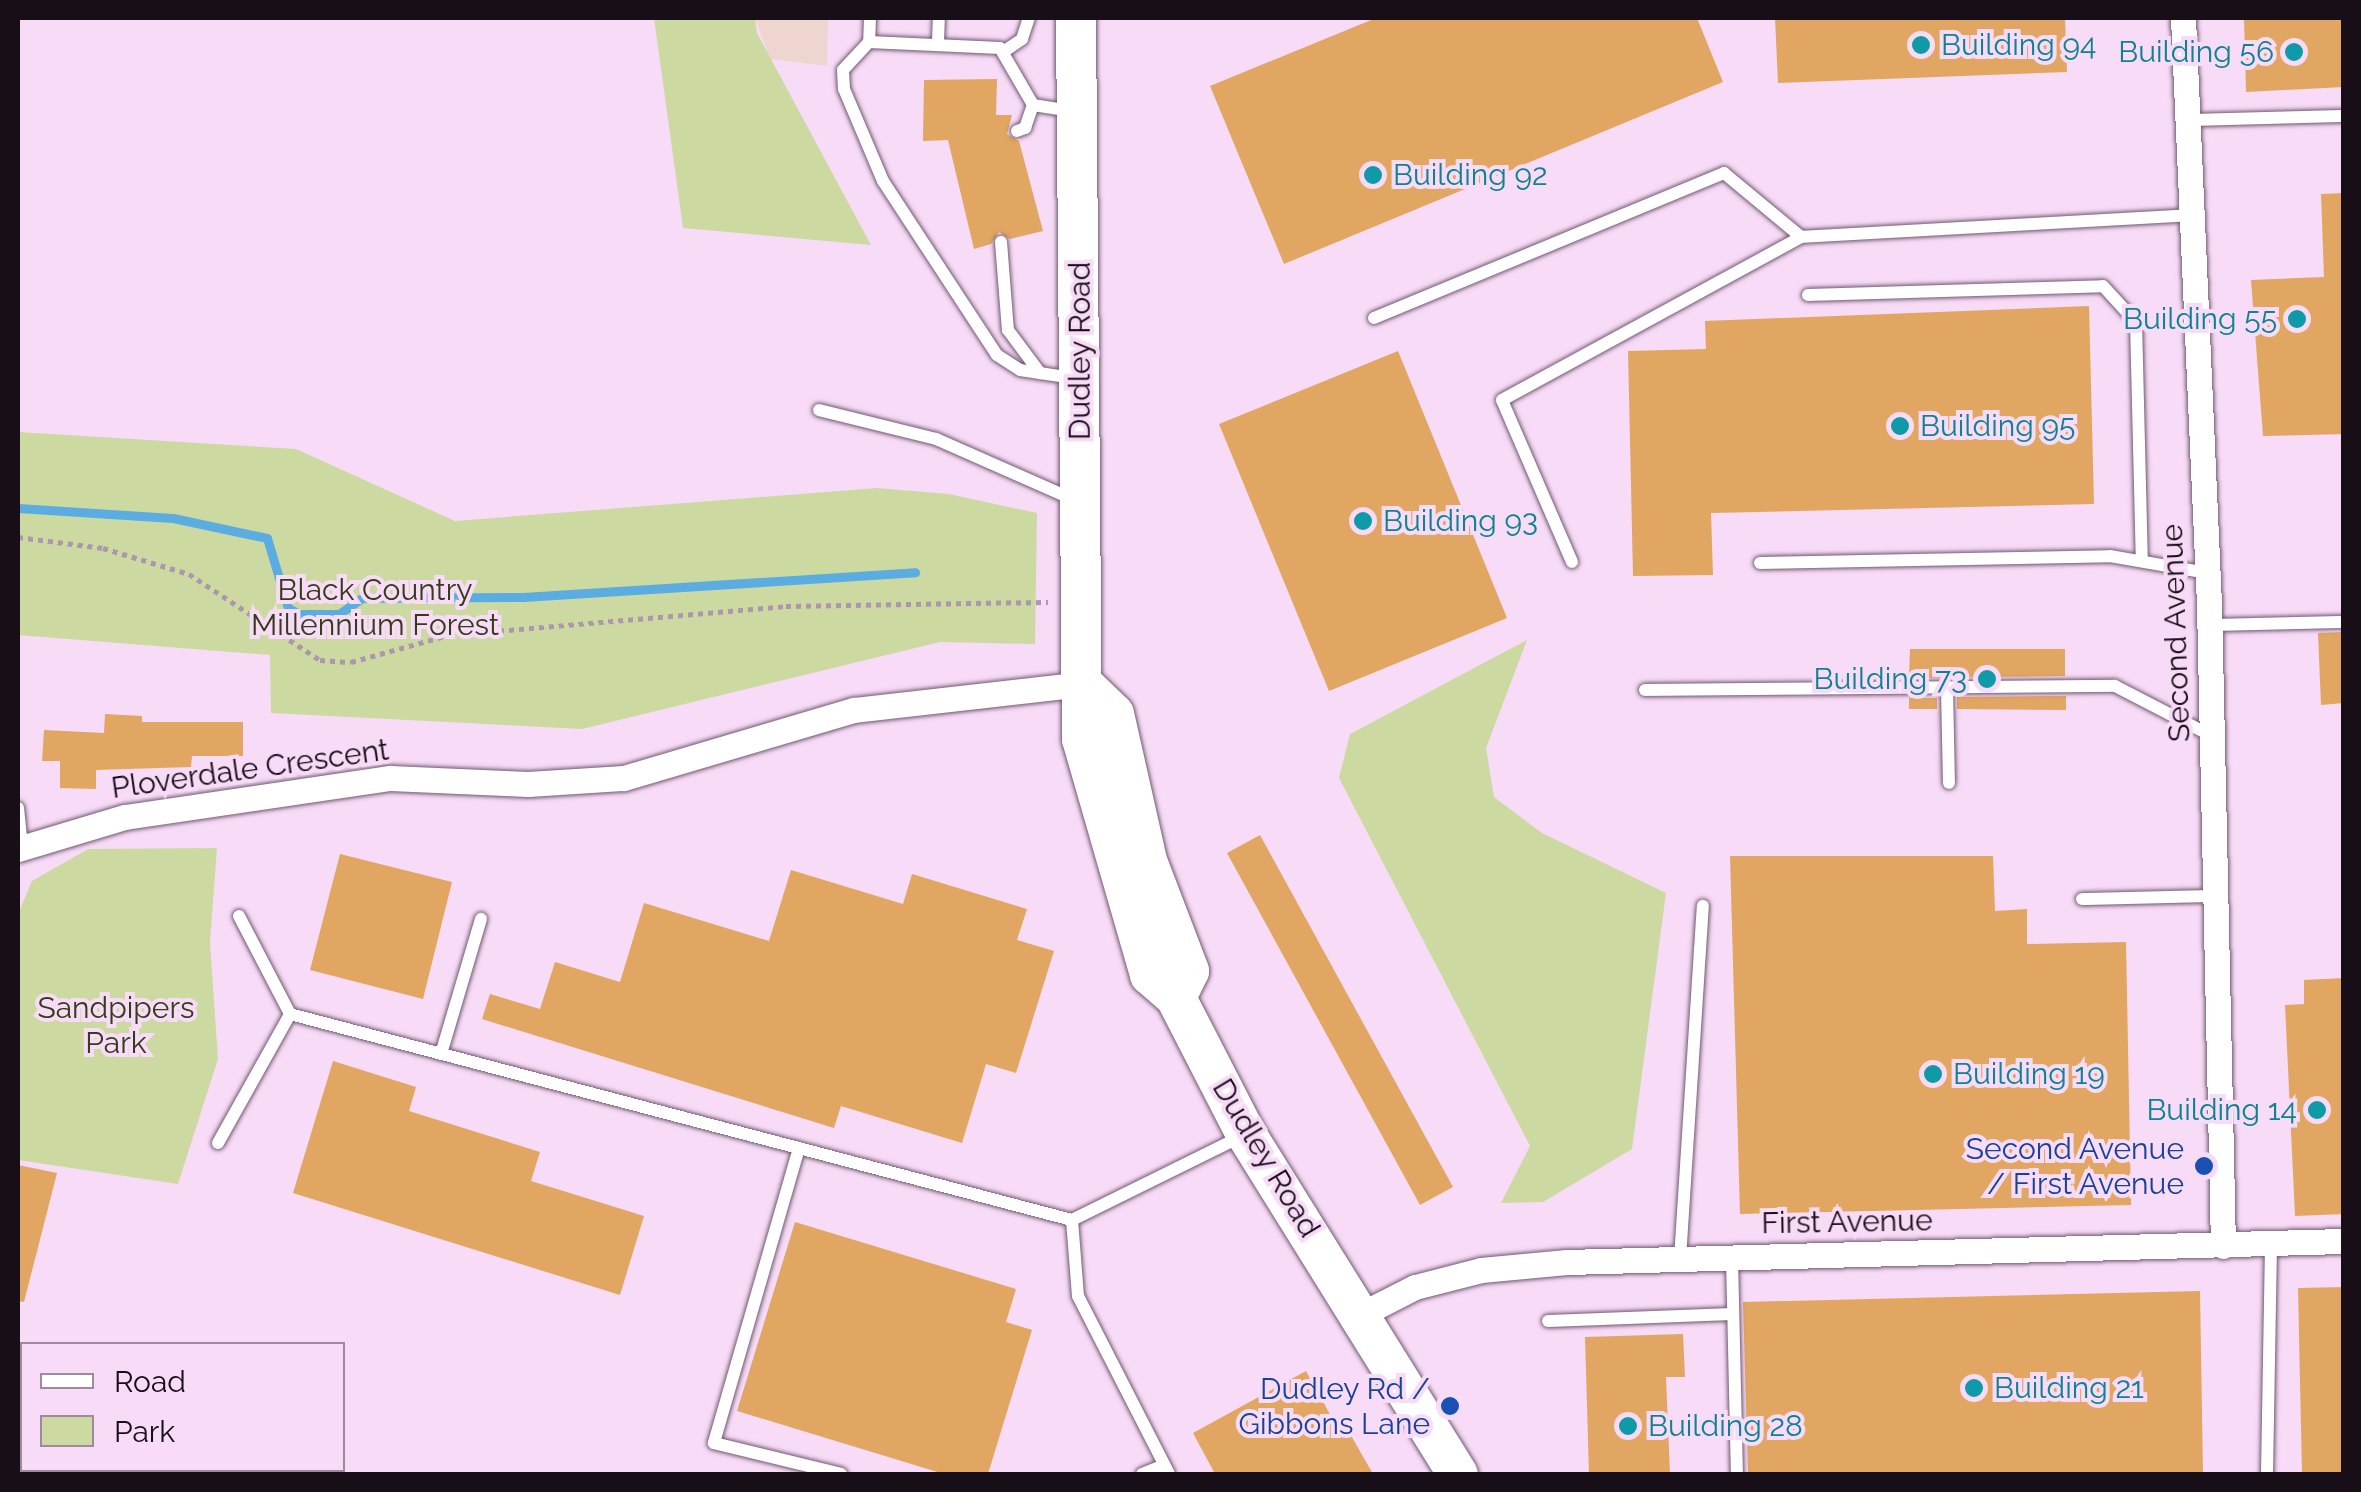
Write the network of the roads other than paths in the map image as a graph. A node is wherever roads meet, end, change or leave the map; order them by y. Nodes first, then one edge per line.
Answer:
1 (870, 18) edge
2 (939, 18) edge
3 (1029, 18) edge
4 (1076, 18) edge
5 (2183, 18) edge
6 (869, 42) junction
7 (938, 42) junction
8 (1003, 52) junction
9 (1034, 105) junction
10 (1078, 112) junction
11 (2344, 116) edge
12 (2188, 120) junction
13 (1017, 132) dead end
14 (2192, 215) junction
15 (1801, 237) junction
16 (1001, 242) dead end
17 (1808, 296) dead end
18 (1374, 318) dead end
19 (1040, 373) junction
20 (1080, 379) junction
21 (819, 410) dead end
22 (1081, 502) junction
23 (2142, 561) junction
24 (1572, 562) dead end
25 (1760, 563) dead end
26 (2207, 572) junction
27 (2344, 622) edge
28 (2209, 625) junction
29 (1084, 684) junction
30 (1947, 688) junction
31 (1646, 690) dead end
32 (2212, 736) junction
33 (1949, 782) dead end
34 (18, 808) edge
35 (20, 848) edge
36 (2215, 896) junction
37 (2082, 899) dead end
38 (1703, 906) dead end
39 (238, 916) dead end
40 (480, 919) dead end
41 (290, 1014) junction
42 (441, 1054) junction
43 (1246, 1134) junction
44 (218, 1143) dead end
45 (800, 1148) junction
46 (1072, 1220) junction
47 (2344, 1241) edge
48 (2271, 1244) junction
49 (2223, 1246) junction
50 (1732, 1258) junction
51 (1680, 1259) junction
52 (1362, 1314) junction
53 (1733, 1314) junction
54 (1548, 1321) dead end
55 (1167, 1470) edge
56 (841, 1474) edge
57 (1142, 1474) edge
58 (1458, 1474) edge
59 (1736, 1474) edge
60 (2267, 1474) edge

1 - 6 lane
2 - 7 lane
3 - 8 lane
4 - 10 main road, Dudley Road
5 - 12 street, Second Avenue
6 - 7 lane
6 - 19 lane
7 - 8 lane
8 - 9 lane
9 - 10 lane
9 - 13 lane
10 - 20 main road, Dudley Road
11 - 12 lane
12 - 14 street, Second Avenue
14 - 15 lane
14 - 26 street, Second Avenue
15 - 18 lane
15 - 24 lane
16 - 19 lane
17 - 23 lane
19 - 20 lane
20 - 22 main road, Dudley Road
21 - 22 lane
22 - 29 main road, Dudley Road
23 - 25 lane
23 - 26 lane
26 - 28 street, Second Avenue
27 - 28 lane
28 - 32 street, Second Avenue
29 - 35 street, Ploverdale Crescent
29 - 43 main road, Dudley Road
30 - 31 lane
30 - 32 lane
30 - 33 lane
32 - 36 street, Second Avenue
34 - 35 lane
36 - 37 lane
36 - 49 street, Second Avenue
38 - 51 lane
39 - 41 lane
40 - 42 lane
41 - 42 lane
41 - 44 lane
42 - 45 lane
43 - 46 lane
43 - 52 main road, Dudley Road
45 - 46 lane
45 - 56 lane
46 - 55 lane
47 - 48 street, First Avenue
48 - 49 street, First Avenue
48 - 60 lane
49 - 50 street, First Avenue
50 - 51 street, First Avenue
50 - 53 lane
51 - 52 street, First Avenue
52 - 58 main road, Dudley Road
53 - 54 lane
53 - 59 lane
55 - 57 lane

